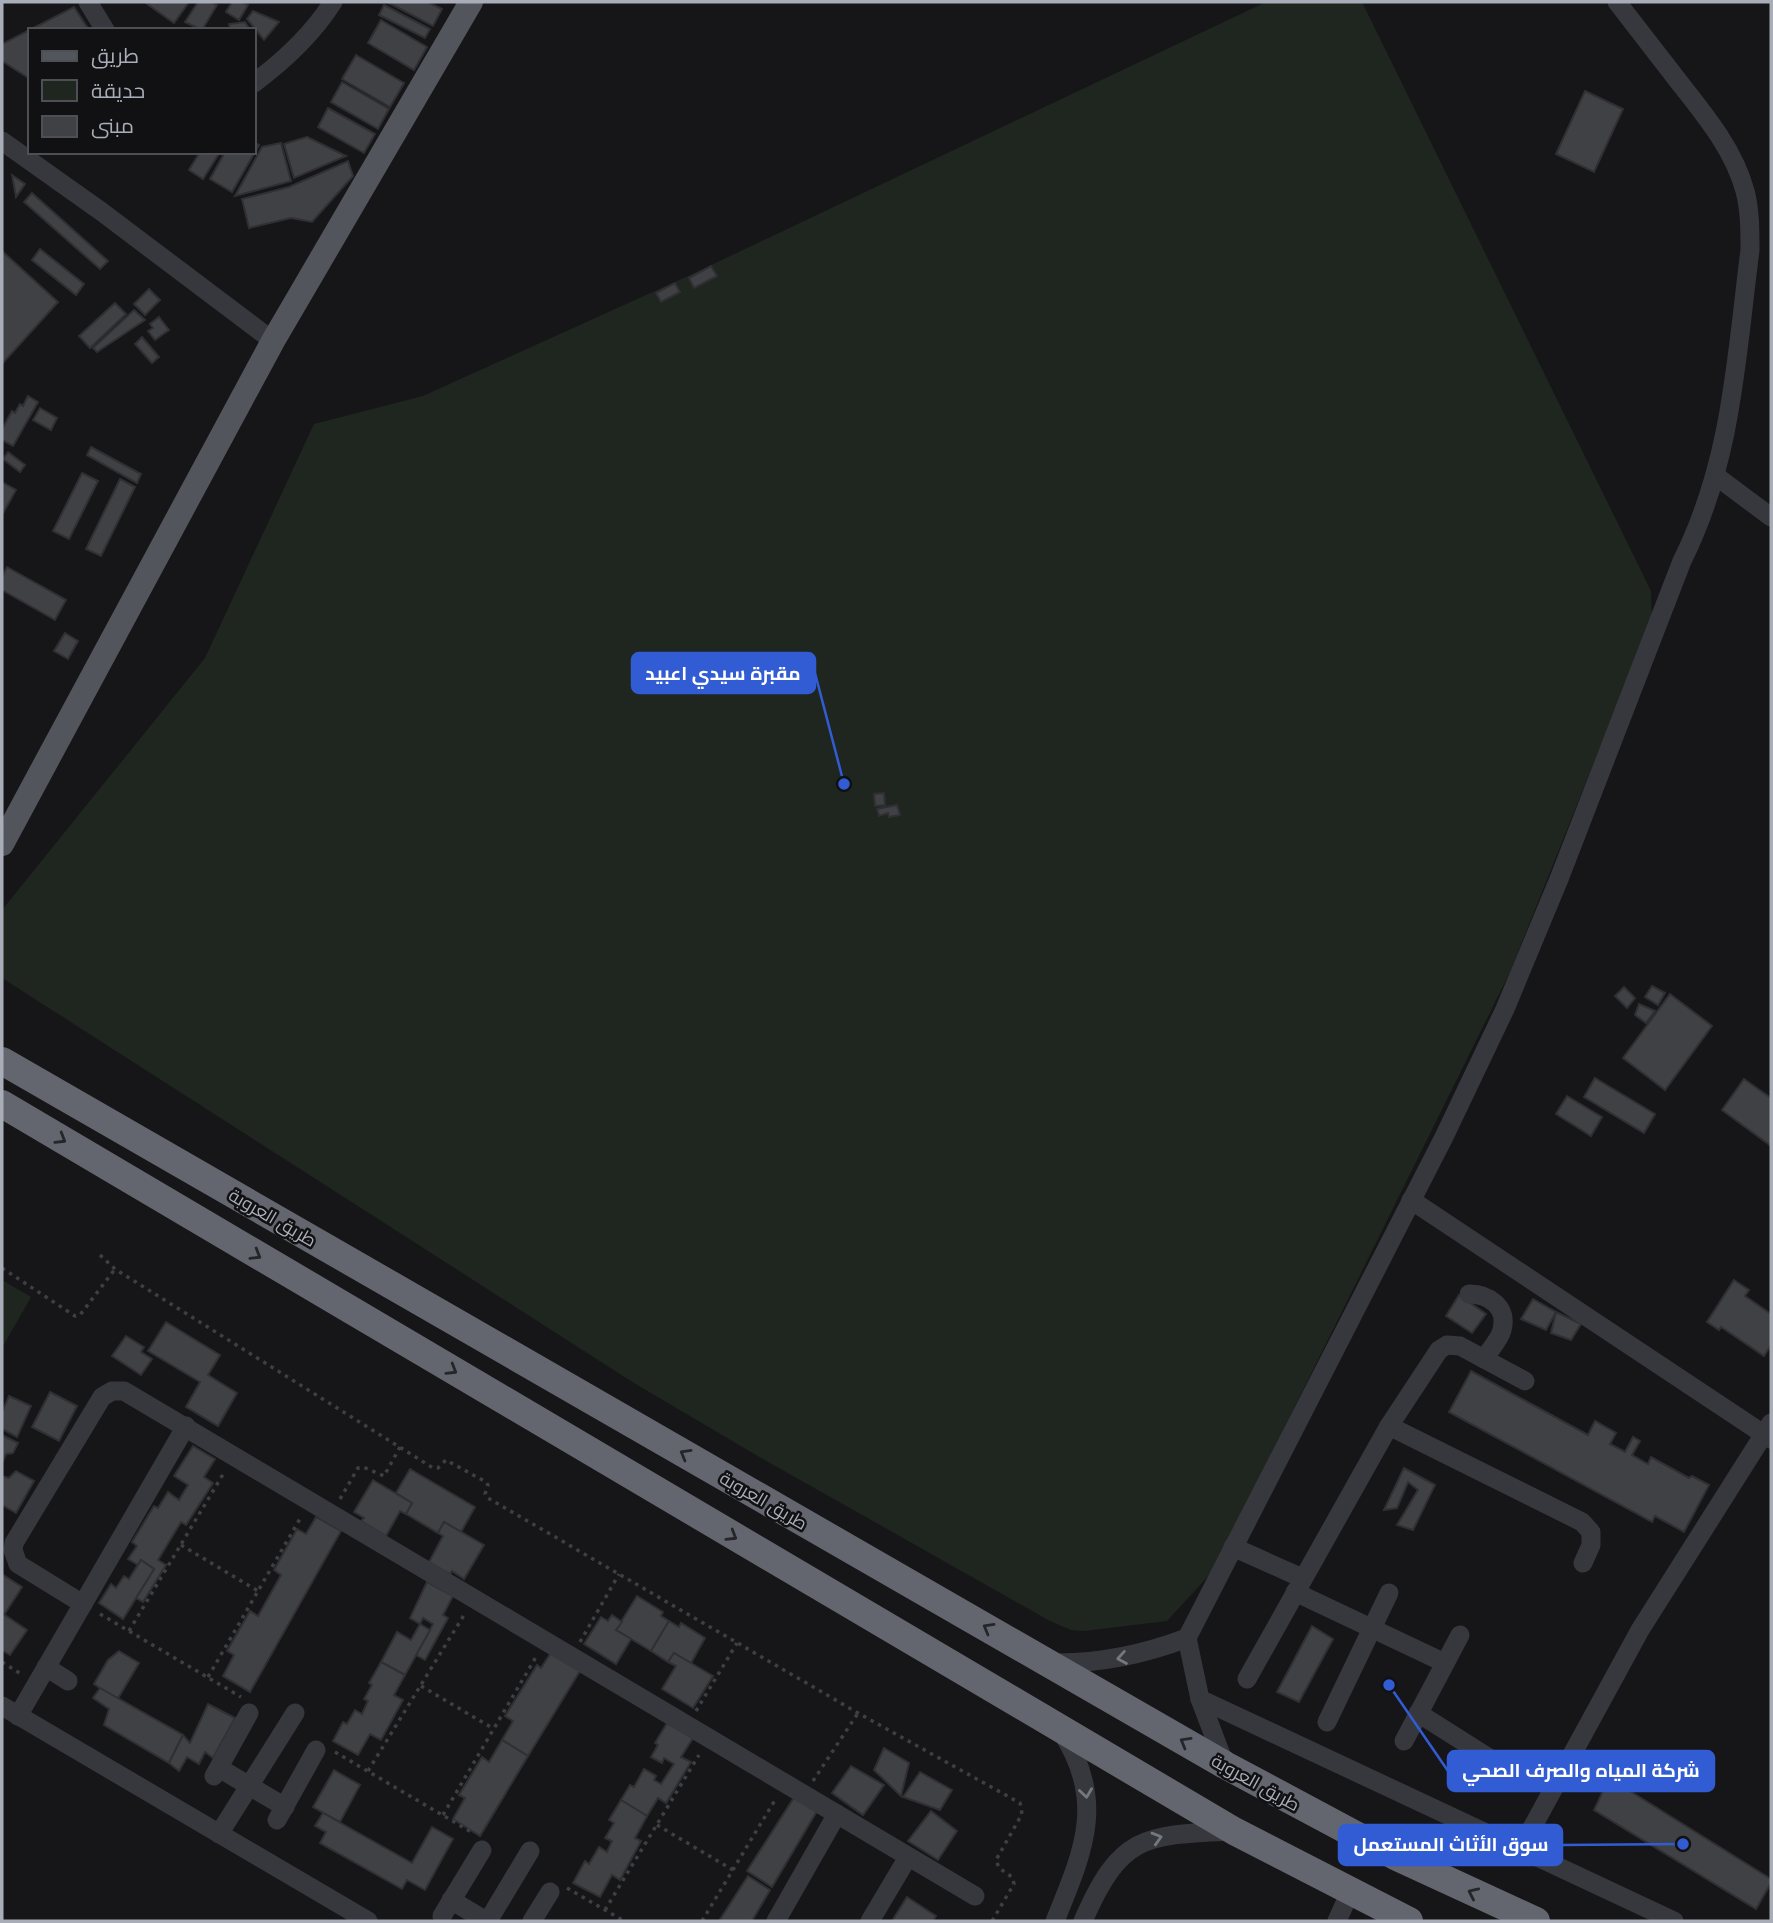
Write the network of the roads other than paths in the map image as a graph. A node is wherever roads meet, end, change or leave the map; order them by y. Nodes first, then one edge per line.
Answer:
1 (88, 2) edge
2 (333, 2) edge
3 (471, 2) edge
4 (1617, 2) edge
5 (104, 28) edge
6 (256, 81) edge
7 (2, 141) edge
8 (273, 341) junction
9 (1716, 476) junction
10 (1771, 517) edge
11 (2, 844) edge
12 (2, 1061) edge
13 (7, 1110) edge
14 (1411, 1200) junction
15 (1469, 1294) dead end
16 (1484, 1359) junction
17 (1525, 1381) dead end
18 (186, 1426) junction
19 (1389, 1426) junction
20 (1769, 1432) edge
21 (1233, 1547) junction
22 (1583, 1563) dead end
23 (1298, 1585) junction
24 (1389, 1593) dead end
25 (83, 1604) junction
26 (1371, 1628) junction
27 (1460, 1635) dead end
28 (1187, 1639) junction
29 (1048, 1663) junction
30 (1445, 1663) junction
31 (46, 1667) junction
32 (1247, 1679) dead end
33 (68, 1681) dead end
34 (1199, 1699) junction
35 (246, 1706) road end
36 (10, 1711) edge
37 (295, 1713) dead end
38 (1419, 1713) junction
39 (1326, 1722) dead end
40 (1061, 1730) junction
41 (1404, 1741) dead end
42 (324, 1750) road end
43 (1497, 1763) dead end
44 (1225, 1765) junction
45 (249, 1786) junction
46 (837, 1814) junction
47 (1234, 1831) junction
48 (219, 1834) junction
49 (479, 1842) road end
50 (1083, 1848) junction
51 (1521, 1848) junction
52 (530, 1851) dead end
53 (908, 1857) junction
54 (1114, 1864) junction
55 (558, 1890) road end
56 (1350, 1892) junction
57 (975, 1896) dead end
58 (368, 1921) edge
59 (487, 1921) edge
60 (532, 1921) edge
61 (776, 1921) edge
62 (870, 1921) edge
63 (1055, 1921) edge
64 (1083, 1921) edge
65 (1338, 1921) edge
66 (1409, 1921) edge
67 (1536, 1921) edge
68 (1674, 1921) edge

1 - 5 street
2 - 6 street
3 - 8 main road
4 - 9 street
7 - 8 street
8 - 11 main road
9 - 10 street
9 - 14 street
29 -> 12 highway, طريق العروبة
13 -> 40 highway
14 - 20 street
14 - 21 street
15 - 16 street
16 - 17 street
16 - 19 street
18 - 25 street
18 - 25 street
18 - 46 street
19 - 22 street
19 - 23 street
20 - 51 street
21 - 23 street
21 - 28 street
23 - 26 street
23 - 32 street
24 - 26 street
25 - 31 street
26 - 30 street
26 - 39 street
27 - 30 street
28 -> 29 street
28 - 34 street
44 -> 29 highway, طريق العروبة
30 - 38 street
31 - 33 street
31 - 36 street
34 - 44 street
34 - 51 street
35 - 45 street
36 - 48 street
37 - 45 street
38 - 41 street
38 - 43 street
40 - 47 highway
40 -> 50 street
42 - 45 street
67 -> 44 highway, طريق العروبة
45 - 48 street
46 - 53 street
46 - 61 street
54 -> 47 street
47 - 56 highway
48 - 58 street
49 - 59 street
50 - 54 street
50 - 63 street
51 - 68 street
52 - 59 street
53 - 57 street
53 - 62 street
54 - 64 street
55 - 60 street
56 - 65 street
56 - 66 highway

